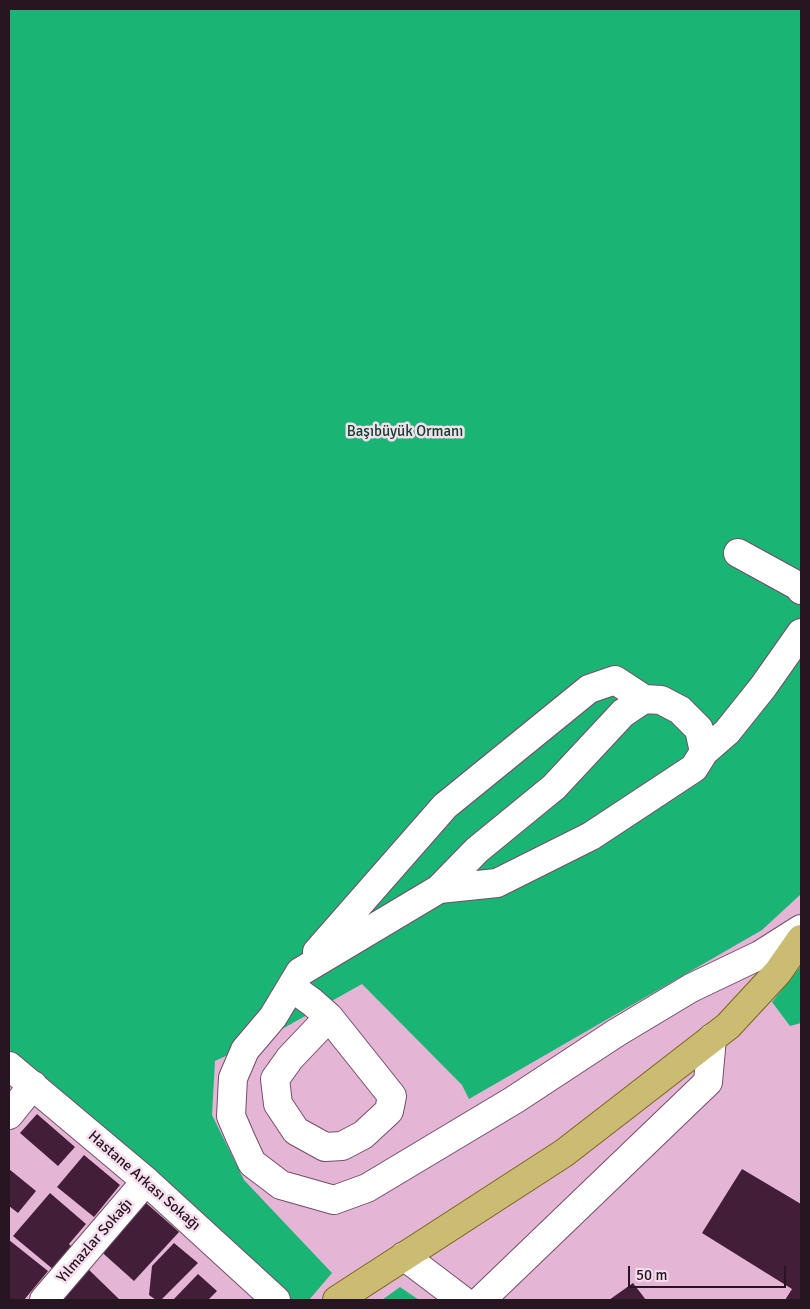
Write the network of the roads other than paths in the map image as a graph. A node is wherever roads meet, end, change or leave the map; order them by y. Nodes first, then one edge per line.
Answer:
1 (738, 553) dead end
2 (801, 588) edge
3 (801, 634) edge
4 (644, 699) junction
5 (704, 752) junction
6 (439, 889) junction
7 (801, 929) edge
8 (801, 939) edge
9 (295, 980) junction
10 (329, 1017) junction
11 (712, 1038) junction
12 (9, 1066) edge
13 (33, 1085) junction
14 (9, 1114) edge
15 (146, 1181) junction
16 (404, 1256) junction
17 (44, 1300) edge
18 (276, 1300) edge
19 (337, 1300) edge
20 (462, 1300) edge
21 (480, 1300) edge

1 - 2 street
3 - 5 street
4 - 5 street
4 - 6 street
4 - 9 street
5 - 6 street
6 - 9 street
7 - 9 street
8 - 11 main road
9 - 10 street
10 - 10 street
11 - 16 main road
11 - 21 street
12 - 13 street, Hastane Arkası Sokağı
13 - 14 street
13 - 15 street, Hastane Arkası Sokağı
15 - 17 street, Yılmazlar Sokağı
15 - 18 street, Hastane Arkası Sokağı
16 - 19 main road
16 - 20 street

